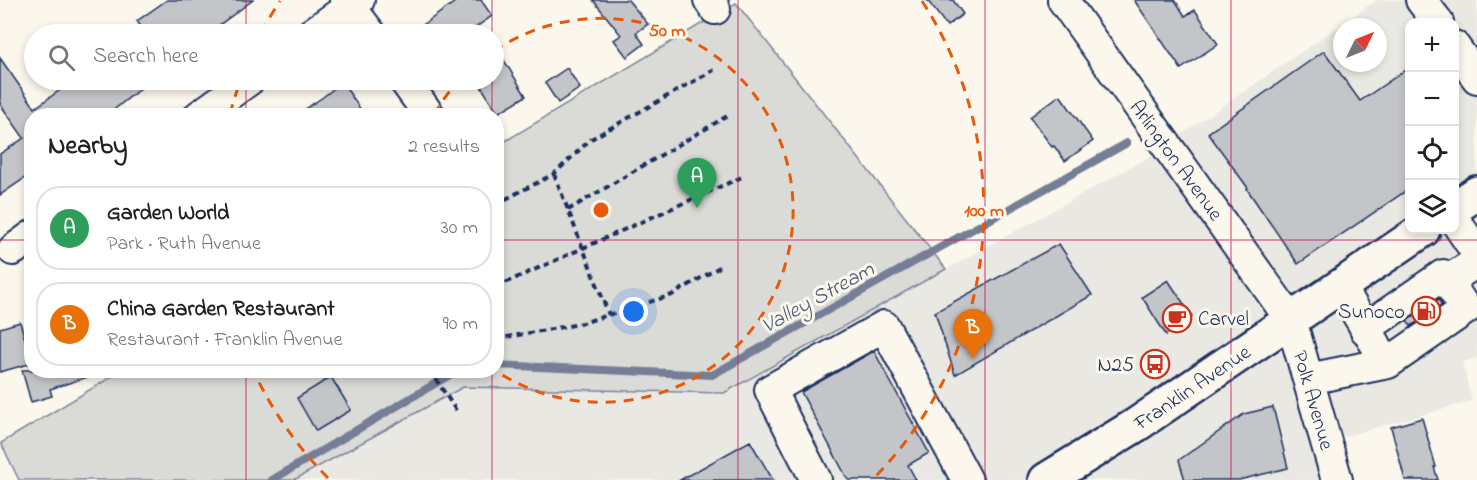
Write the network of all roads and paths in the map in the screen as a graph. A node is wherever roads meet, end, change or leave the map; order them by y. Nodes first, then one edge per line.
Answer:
1 (1063, 0) edge
2 (1421, 0) edge
3 (351, 2) edge
4 (1434, 18) edge
5 (324, 24) edge
6 (365, 24) edge
7 (1459, 52) edge
8 (714, 70) dead end
9 (1477, 78) edge
10 (235, 90) edge
11 (411, 90) edge
12 (210, 108) edge
13 (424, 108) edge
14 (729, 115) dead end
15 (554, 174) junction
16 (744, 177) dead end
17 (1477, 193) edge
18 (504, 200) edge
19 (1459, 205) edge
20 (568, 210) junction
21 (1459, 225) edge
22 (1417, 234) edge
23 (583, 248) junction
24 (1477, 252) edge
25 (1477, 261) edge
26 (723, 265) dead end
27 (1448, 281) junction
28 (504, 283) edge
29 (1340, 286) junction
30 (609, 315) junction
31 (1291, 320) junction
32 (1365, 329) junction
33 (504, 338) edge
34 (1388, 363) junction
35 (435, 378) edge
36 (1308, 379) junction
37 (457, 412) dead end
38 (816, 480) edge
39 (967, 480) edge
40 (1046, 480) edge
41 (1337, 480) edge

1 - 31 street, Arlington Avenue
2 - 4 street
3 - 5 street
3 - 6 street
7 - 9 street
8 - 15 path
10 - 12 street
11 - 13 street
14 - 20 path
15 - 18 path
15 - 20 path
16 - 23 path
17 - 19 main road
20 - 23 path
21 - 24 street
22 - 29 main road, Franklin Avenue
23 - 28 path
23 - 30 path
25 - 27 street
26 - 30 path
27 - 32 street
27 - 34 street
29 - 31 main road, Franklin Avenue
29 - 32 street
30 - 33 path
31 - 36 street, Polk Avenue
31 - 40 main road, Franklin Avenue
32 - 34 street
34 - 36 street
35 - 37 path
36 - 41 street, Polk Avenue
38 - 39 street

